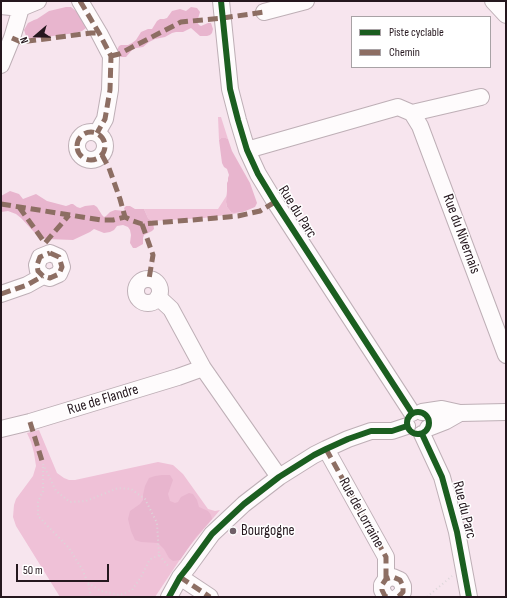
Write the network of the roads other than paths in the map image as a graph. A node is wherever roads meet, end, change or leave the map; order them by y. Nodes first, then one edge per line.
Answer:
1 (38, 1) edge
2 (80, 1) edge
3 (221, 1) edge
4 (306, 1) edge
5 (493, 1) edge
6 (1, 6) edge
7 (21, 8) junction
8 (264, 12) dead end
9 (506, 15) edge
10 (1, 65) edge
11 (482, 97) dead end
12 (412, 113) junction
13 (97, 133) dead end
14 (247, 150) junction
15 (43, 276) dead end
16 (1, 294) edge
17 (158, 297) dead end
18 (506, 356) edge
19 (203, 368) junction
20 (506, 412) edge
21 (460, 413) junction
22 (414, 417) junction
23 (1, 429) edge
24 (425, 431) junction
25 (326, 449) junction
26 (279, 477) junction
27 (180, 578) junction
28 (386, 579) junction
29 (169, 597) edge
30 (210, 597) edge
31 (387, 597) edge
32 (398, 597) edge
33 (469, 597) edge

1 - 7 street
2 - 13 street
3 - 14 street, Rue du Parc
4 - 8 street
5 - 9 street
6 - 7 street
7 - 10 street
11 - 12 street
12 - 14 street
12 - 18 street, Rue du Nivernais
14 - 22 street, Rue du Parc
15 - 16 street
17 - 19 street
19 - 23 street, Rue de Flandre
19 - 26 street
20 - 21 street
21 - 22 street
21 - 24 street
22 - 24 street, Rue du Parc
22 - 25 street
24 - 33 street, Rue du Parc
25 - 26 street
25 - 28 street, Rue de Lorraine
26 - 27 street
27 - 29 street
27 - 30 street
28 - 31 street, Rue de Lorraine
28 - 32 street

